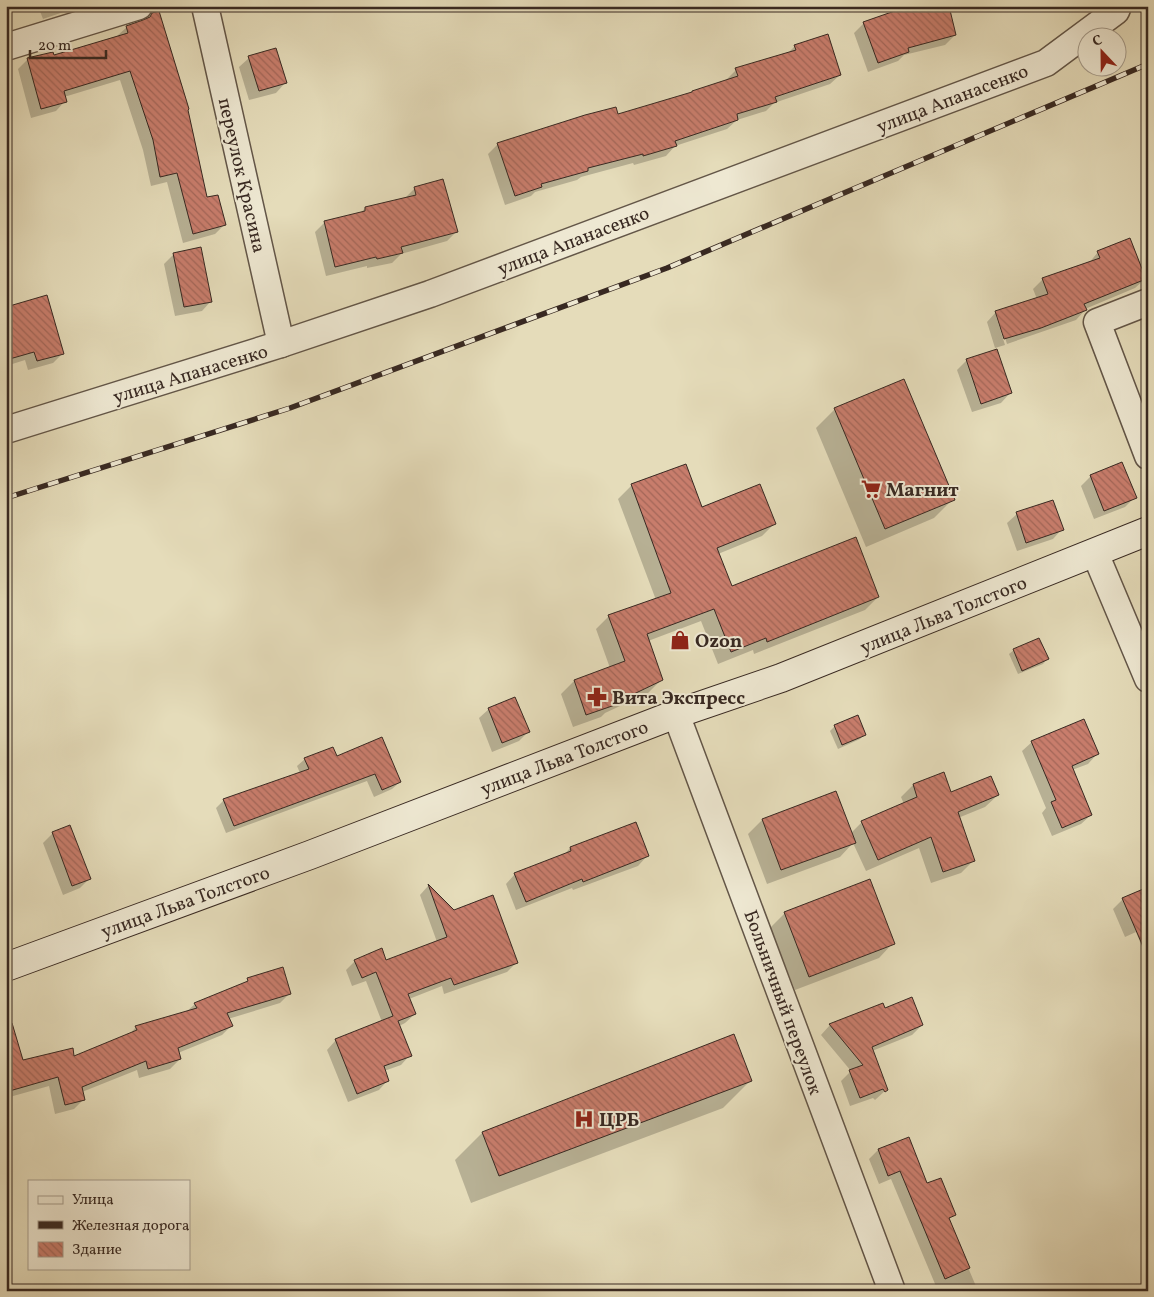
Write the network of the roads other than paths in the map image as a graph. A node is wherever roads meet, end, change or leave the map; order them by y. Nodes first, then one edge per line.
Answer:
1 (139, 6) edge
2 (205, 6) edge
3 (1118, 6) edge
4 (6, 47) edge
5 (1148, 302) edge
6 (281, 344) junction
7 (6, 430) edge
8 (1148, 456) edge
9 (1148, 531) edge
10 (1095, 553) junction
11 (1148, 679) edge
12 (676, 714) junction
13 (6, 967) edge
14 (892, 1291) edge

1 - 4 street
2 - 6 street, переулок Красина
3 - 6 street, улица Апанасенко
5 - 8 street
6 - 7 street, улица Апанасенко
9 - 10 main road, улица Льва Толстого
10 - 11 street
10 - 12 main road, улица Льва Толстого
12 - 13 main road, улица Льва Толстого
12 - 14 street, Больничный переулок

